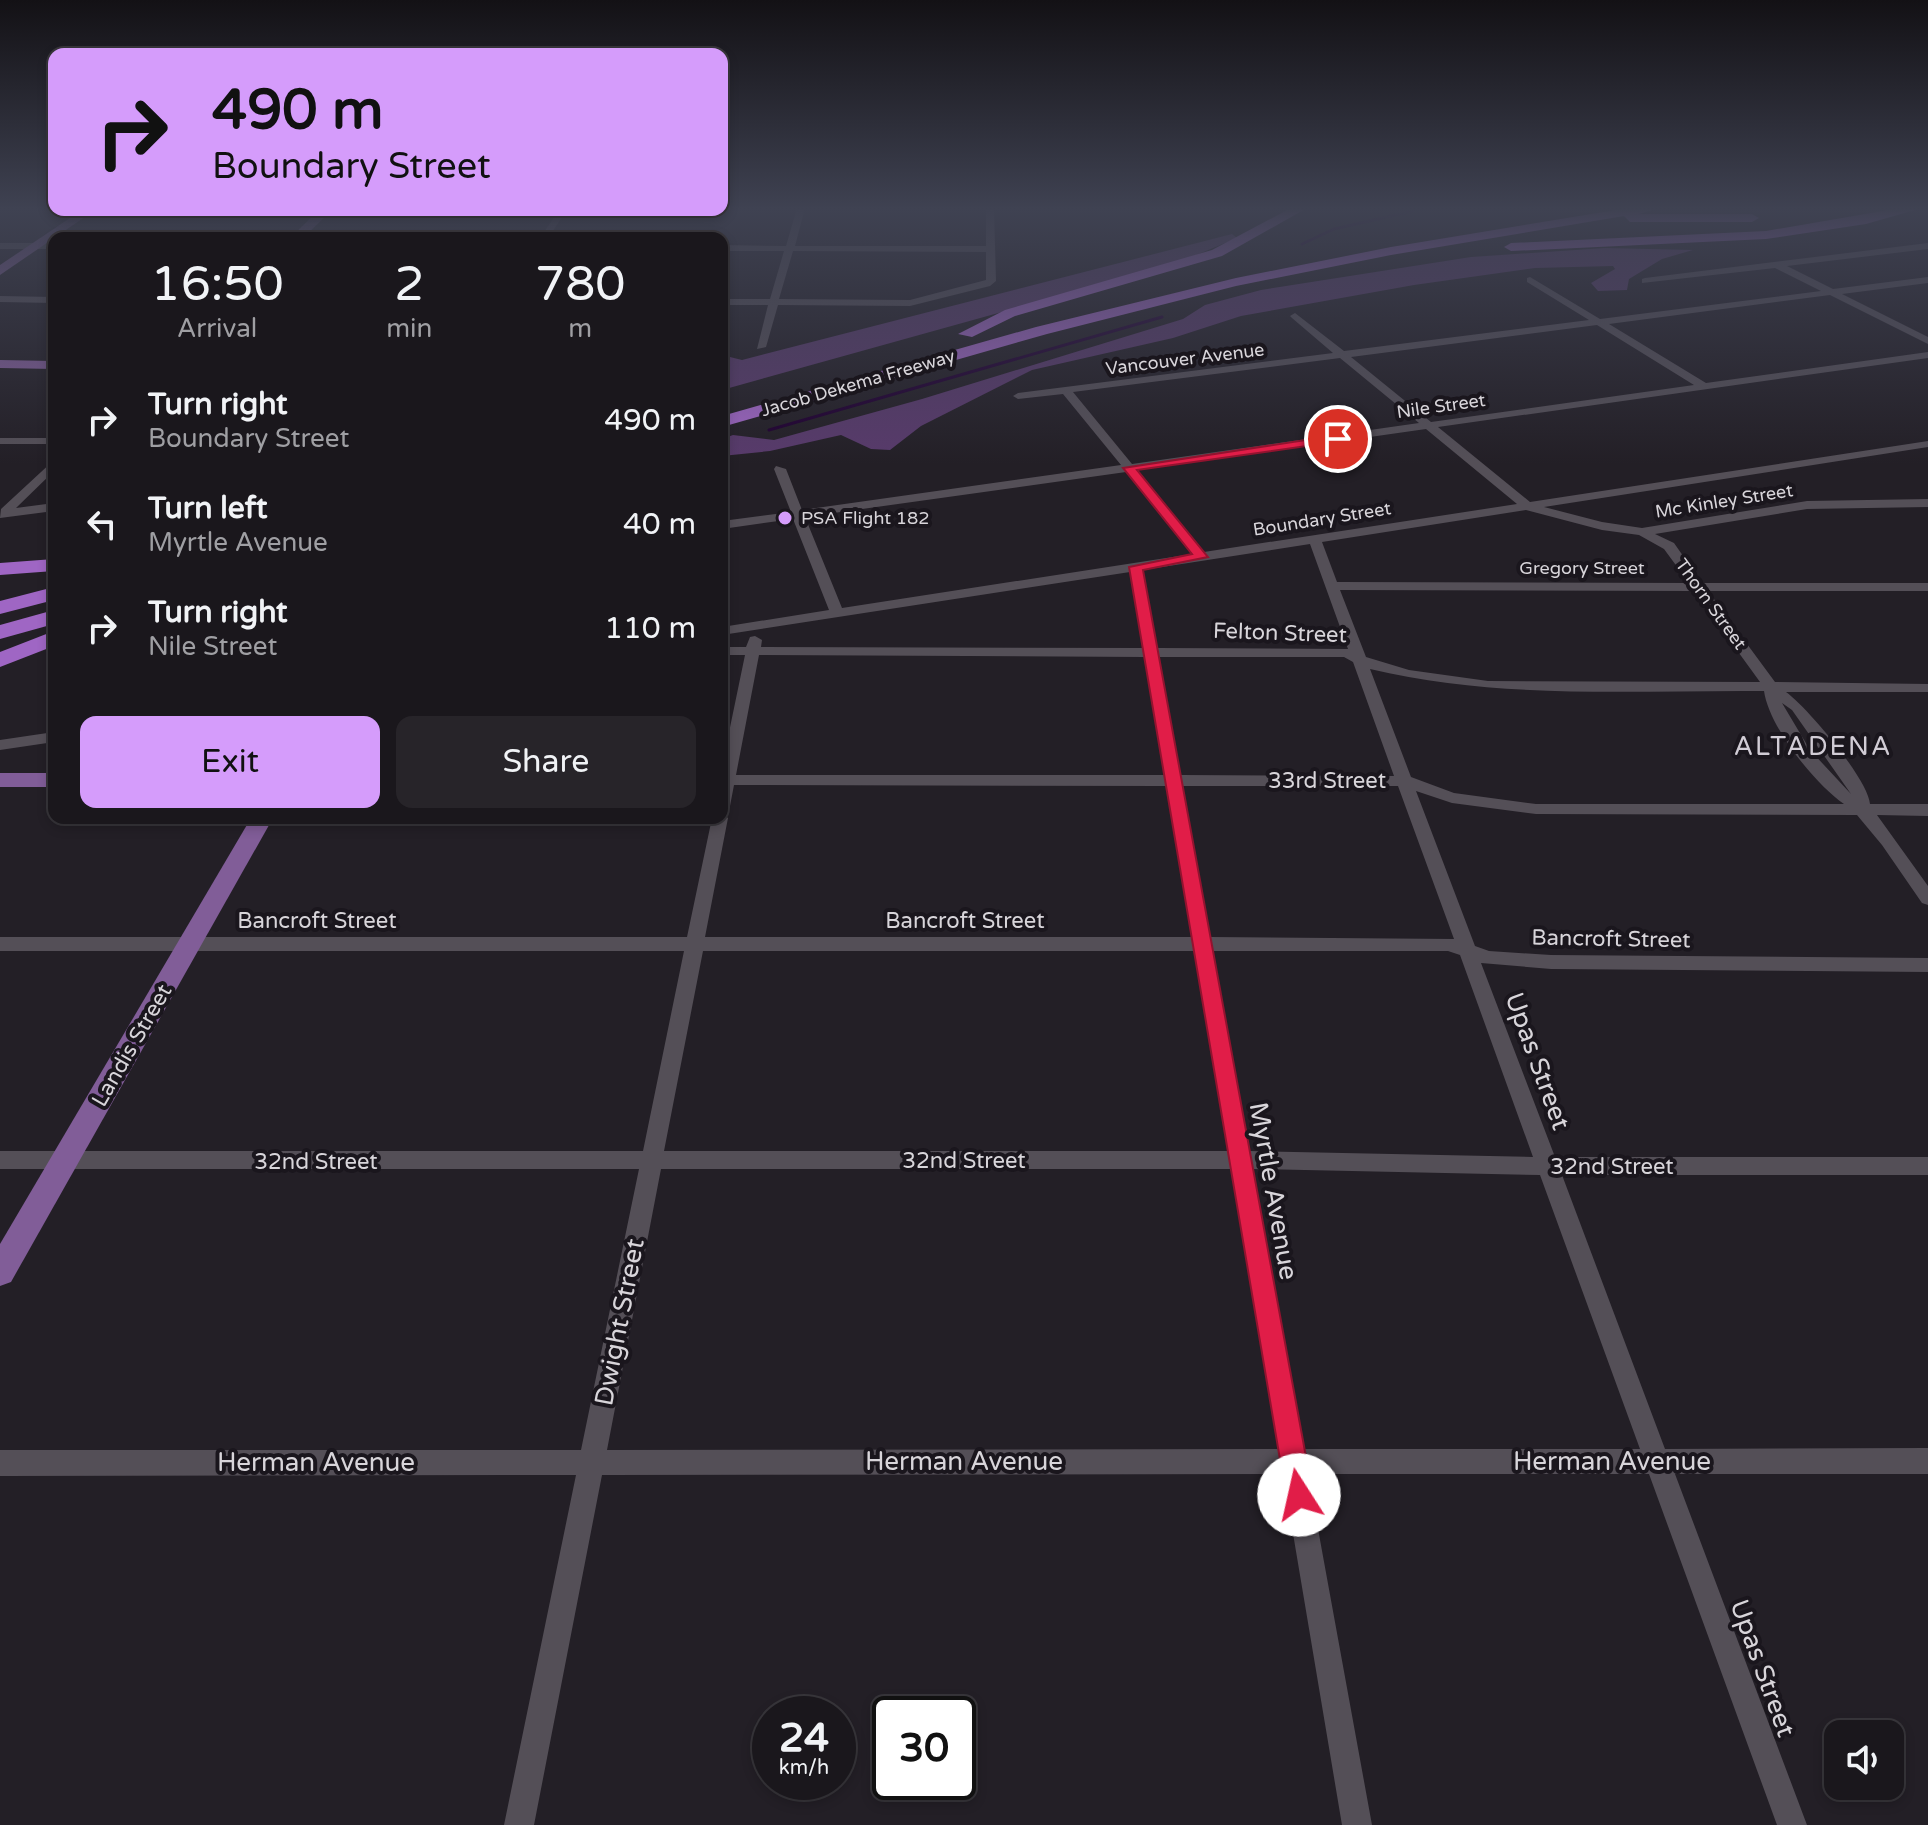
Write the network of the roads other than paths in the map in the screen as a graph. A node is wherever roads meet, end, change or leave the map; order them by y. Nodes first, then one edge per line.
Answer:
1 (777, 293) edge
2 (950, 293) edge
3 (1078, 293) edge
4 (1126, 293) edge
5 (1196, 293) edge
6 (1211, 293) edge
7 (1552, 293) edge
8 (1822, 293) edge
9 (1833, 293) edge
10 (0, 299) edge
11 (48, 300) edge
12 (728, 302) edge
13 (774, 302) junction
14 (1124, 309) junction
15 (1295, 316) dead end
16 (1599, 321) junction
17 (966, 334) junction
18 (1928, 341) edge
19 (761, 347) dead end
20 (1342, 355) junction
21 (1928, 355) edge
22 (0, 364) edge
23 (48, 365) edge
24 (1702, 385) junction
25 (1066, 390) junction
26 (760, 392) dead end
27 (1018, 396) dead end
28 (728, 420) edge
29 (1427, 426) junction
30 (0, 441) edge
31 (48, 441) edge
32 (1928, 444) edge
33 (1913, 446) junction
34 (1928, 460) edge
35 (1129, 468) junction
36 (780, 469) dead end
37 (48, 470) edge
38 (1928, 503) edge
39 (1528, 507) junction
40 (48, 508) edge
41 (2, 513) edge
42 (797, 514) junction
43 (728, 524) edge
44 (1642, 532) junction
45 (1315, 540) junction
46 (1201, 557) junction
47 (48, 565) edge
48 (1136, 567) junction
49 (0, 569) edge
50 (1332, 586) junction
51 (1696, 586) junction
52 (1928, 587) edge
53 (48, 595) edge
54 (0, 608) edge
55 (837, 613) junction
56 (48, 619) edge
57 (758, 625) junction
58 (728, 630) edge
59 (0, 632) edge
60 (48, 640) edge
61 (728, 651) edge
62 (753, 651) junction
63 (1149, 652) junction
64 (1358, 657) junction
65 (0, 660) edge
66 (1771, 687) junction
67 (1928, 688) edge
68 (48, 738) edge
69 (0, 745) edge
70 (728, 766) edge
71 (0, 780) edge
72 (48, 780) edge
73 (728, 780) edge
74 (1173, 780) junction
75 (1405, 781) junction
76 (1452, 798) junction
77 (1862, 810) junction
78 (1928, 810) edge
79 (259, 824) edge
80 (719, 824) edge
81 (1422, 828) junction
82 (1928, 899) edge
83 (1201, 943) junction
84 (0, 944) edge
85 (189, 944) junction
86 (694, 945) junction
87 (1467, 951) junction
88 (1928, 965) edge
89 (0, 1160) edge
90 (65, 1160) junction
91 (1239, 1160) junction
92 (651, 1161) junction
93 (1547, 1166) junction
94 (1928, 1166) edge
95 (0, 1272) edge
96 (1293, 1460) junction
97 (1656, 1461) junction
98 (1928, 1461) edge
99 (592, 1462) junction
100 (0, 1463) edge
101 (519, 1825) edge
102 (1357, 1825) edge
103 (1792, 1825) edge

1 - 13 street
2 - 13 street
3 - 17 highway
4 - 17 highway, Jacob Dekema Freeway
5 - 14 highway, Jacob Dekema Freeway
6 - 14 highway
7 - 16 street
8 - 16 street, Vancouver Avenue
9 - 18 street
10 - 11 street
12 - 13 street
13 - 19 street
14 - 28 highway, Jacob Dekema Freeway
15 - 20 street
16 - 20 street, Vancouver Avenue
16 - 24 street
17 - 26 highway, Jacob Dekema Freeway
20 - 25 street, Vancouver Avenue
20 - 29 street
21 - 24 street, Nile Street
22 - 23 main road
24 - 29 street, Nile Street
25 - 27 street, Vancouver Avenue
25 - 35 street
29 - 35 street, Nile Street
29 - 39 street
30 - 31 street
32 - 33 street, Boundary Street
33 - 34 street
33 - 39 street, Boundary Street
35 - 42 street, Nile Street
35 - 46 street
36 - 42 street
37 - 41 street
38 - 44 street, Mc Kinley Street
39 - 44 street, Mc Kinley Street
39 - 45 street, Boundary Street
40 - 41 street
42 - 43 street, Nile Street
42 - 55 street
44 - 51 street, Thorn Street
45 - 46 street, Boundary Street
45 - 50 street, Upas Street
46 - 48 street, Boundary Street
47 - 49 highway
48 - 55 street, Boundary Street
48 - 63 street, Myrtle Avenue
50 - 51 street, Gregory Street
50 - 64 street, Upas Street
51 - 52 street, Gregory Street
51 - 66 street, Thorn Street
53 - 54 highway
55 - 57 street, Boundary Street
56 - 59 highway
57 - 58 street, Boundary Street
57 - 62 street
60 - 65 highway
61 - 62 street, Felton Street
62 - 63 street, Felton Street
62 - 70 street
63 - 64 street, Felton Street
63 - 74 street, Myrtle Avenue
64 - 66 street, Felton Street
64 - 75 street, Upas Street
66 - 67 street, Felton Street
66 - 77 street, Thorn Street
68 - 69 street
71 - 72 main road
73 - 74 street, 33rd Street
74 - 75 street, 33rd Street
74 - 83 street, Myrtle Avenue
75 - 76 street, 33rd Street
75 - 81 street, Upas Street
76 - 77 street, 33rd Street
76 - 81 street
77 - 78 street, 33rd Street
77 - 82 street, Thorn Street
79 - 85 main road, Landis Street
80 - 86 street, Dwight Street
81 - 87 street, Upas Street
83 - 86 street, Bancroft Street
83 - 87 street, Bancroft Street
83 - 91 street, Myrtle Avenue
84 - 85 street, Bancroft Street
85 - 86 street, Bancroft Street
85 - 90 main road, Landis Street
86 - 92 street, Dwight Street
87 - 88 street, Bancroft Street
87 - 93 street, Upas Street
89 - 90 street, 32nd Street
90 - 92 street, 32nd Street
90 - 95 main road, Landis Street
91 - 92 street, 32nd Street
91 - 93 street, 32nd Street
91 - 96 street, Myrtle Avenue
92 - 99 street, Dwight Street
93 - 94 street, 32nd Street
93 - 97 street, Upas Street
96 - 97 street, Herman Avenue
96 - 99 street, Herman Avenue
96 - 102 street, Myrtle Avenue
97 - 98 street, Herman Avenue
97 - 103 street, Upas Street
99 - 100 street, Herman Avenue
99 - 101 street, Dwight Street

